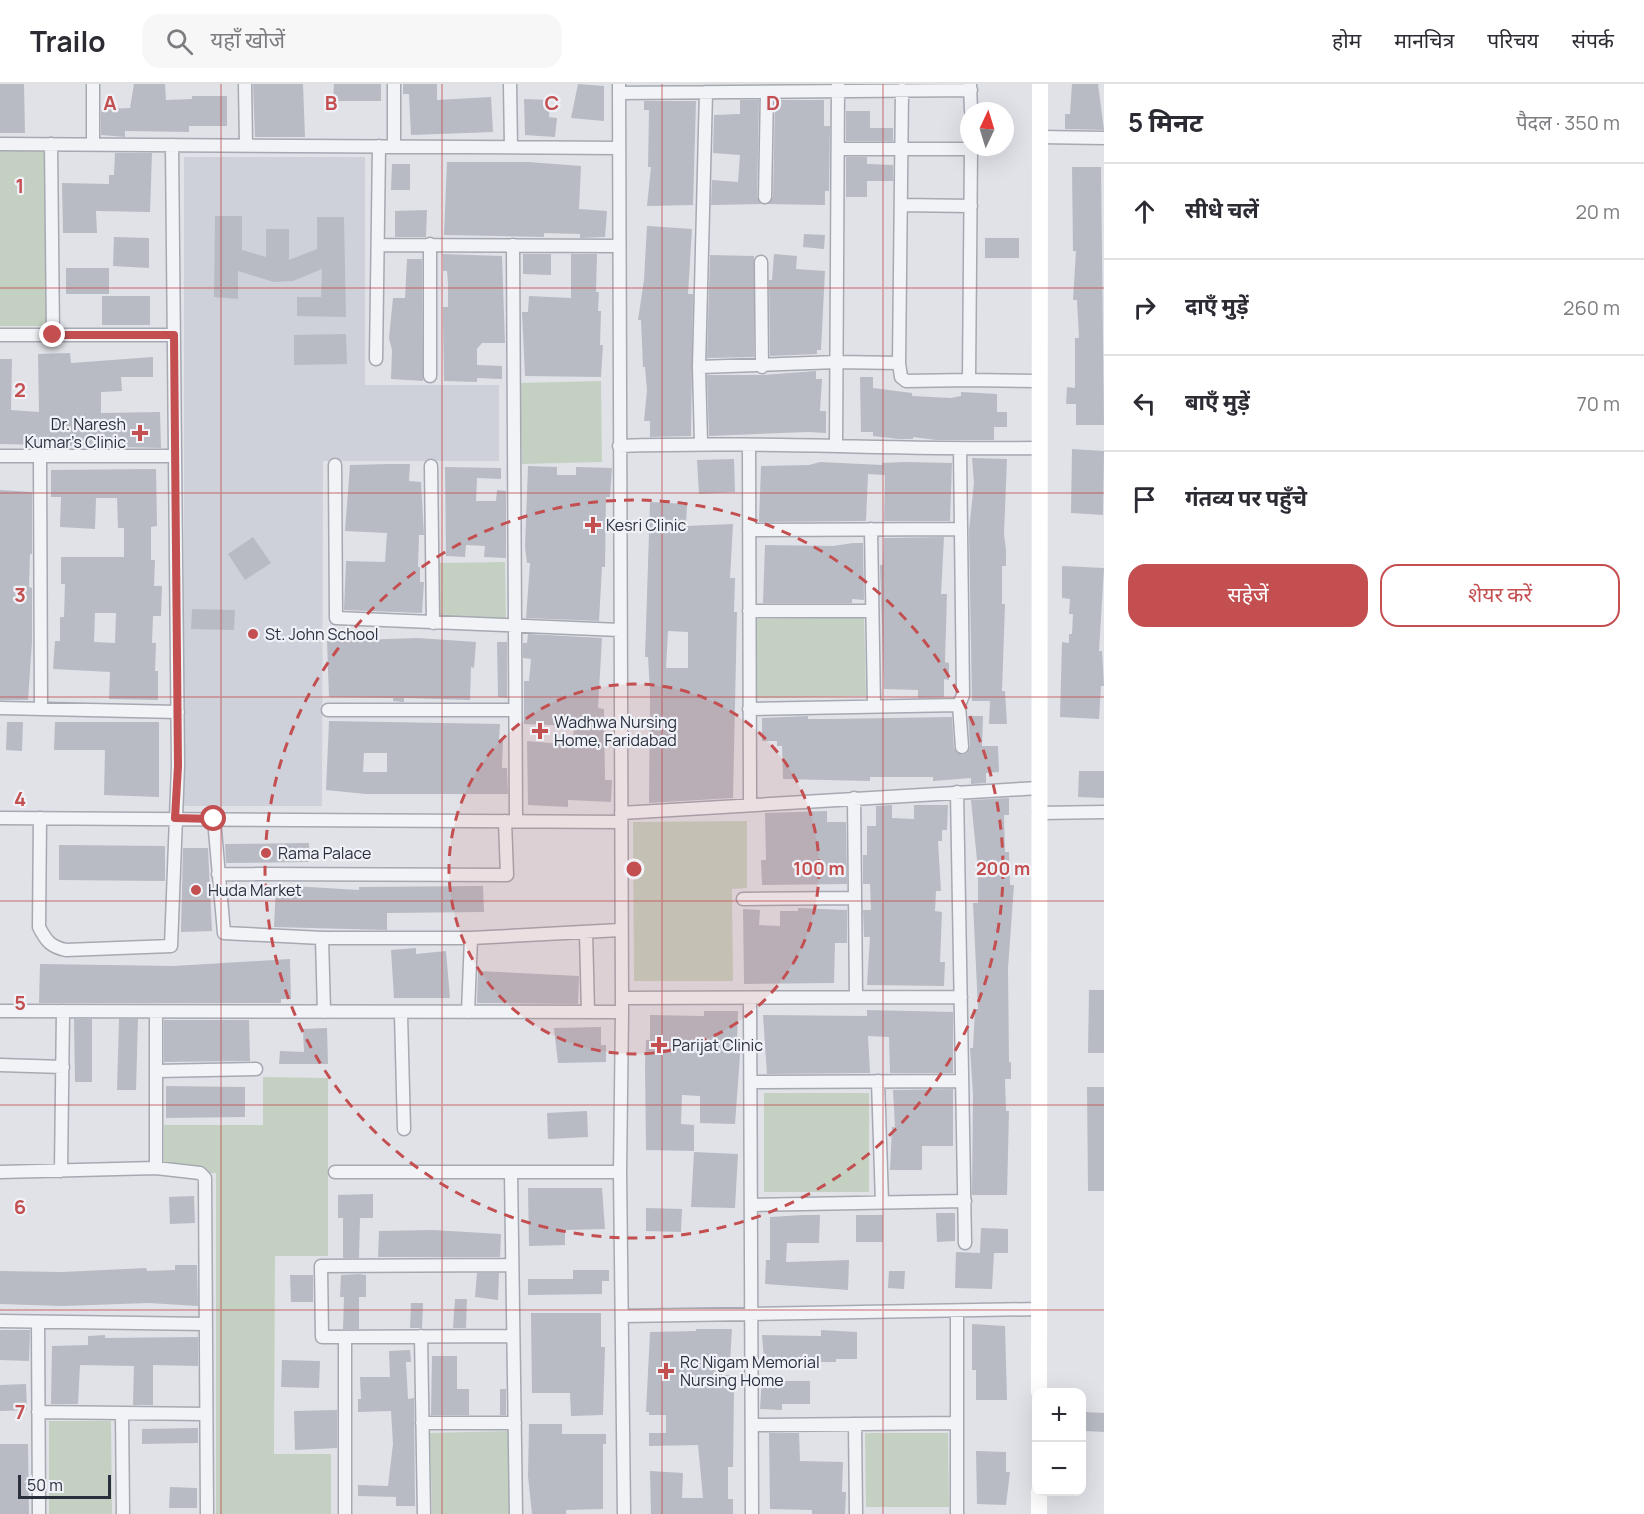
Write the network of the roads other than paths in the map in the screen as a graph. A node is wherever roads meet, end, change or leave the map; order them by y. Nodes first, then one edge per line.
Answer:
1 (93, 84) edge
2 (245, 84) edge
3 (394, 84) edge
4 (510, 84) edge
5 (1040, 84) edge
6 (838, 87) edge
7 (970, 87) edge
8 (619, 89) edge
9 (902, 90) junction
10 (706, 92) junction
11 (767, 92) junction
12 (1040, 137) junction
13 (1104, 138) edge
14 (0, 144) edge
15 (51, 144) junction
16 (93, 144) junction
17 (172, 145) junction
18 (246, 145) junction
19 (380, 146) junction
20 (394, 146) junction
21 (511, 147) junction
22 (619, 148) junction
23 (960, 148) edge
24 (838, 149) junction
25 (901, 149) junction
26 (970, 156) edge
27 (765, 197) dead end
28 (901, 205) junction
29 (971, 206) junction
30 (430, 244) junction
31 (378, 245) junction
32 (513, 245) junction
33 (620, 246) junction
34 (761, 262) dead end
35 (53, 335) junction
36 (174, 335) junction
37 (0, 336) edge
38 (376, 360) dead end
39 (837, 362) junction
40 (899, 363) junction
41 (699, 367) junction
42 (762, 367) junction
43 (430, 376) dead end
44 (969, 380) junction
45 (1039, 381) junction
46 (701, 443) junction
47 (749, 445) junction
48 (836, 445) junction
49 (619, 446) junction
50 (1039, 448) junction
51 (960, 449) junction
52 (0, 456) edge
53 (40, 456) junction
54 (175, 456) junction
55 (335, 465) dead end
56 (431, 466) dead end
57 (871, 529) junction
58 (961, 529) junction
59 (749, 531) junction
60 (749, 611) junction
61 (872, 611) junction
62 (433, 623) junction
63 (515, 626) junction
64 (620, 630) junction
65 (959, 705) junction
66 (874, 707) junction
67 (0, 708) edge
68 (41, 709) junction
69 (749, 709) junction
70 (328, 710) dead end
71 (515, 710) junction
72 (178, 712) junction
73 (962, 747) dead end
74 (1039, 788) junction
75 (957, 792) junction
76 (854, 798) junction
77 (750, 804) junction
78 (1104, 812) edge
79 (1039, 813) junction
80 (0, 818) edge
81 (40, 818) junction
82 (175, 818) junction
83 (621, 818) junction
84 (214, 819) junction
85 (510, 821) junction
86 (218, 874) junction
87 (855, 898) junction
88 (743, 899) dead end
89 (620, 930) junction
90 (586, 932) junction
91 (322, 938) junction
92 (471, 938) junction
93 (856, 997) junction
94 (961, 997) junction
95 (622, 998) junction
96 (750, 998) junction
97 (0, 1011) edge
98 (63, 1011) junction
99 (156, 1012) junction
100 (324, 1012) junction
101 (468, 1012) junction
102 (588, 1012) junction
103 (622, 1012) junction
104 (401, 1014) junction
105 (0, 1065) edge
106 (63, 1066) junction
107 (256, 1069) dead end
108 (157, 1071) junction
109 (878, 1081) junction
110 (962, 1081) junction
111 (751, 1082) junction
112 (404, 1129) dead end
113 (156, 1168) junction
114 (61, 1171) junction
115 (0, 1172) edge
116 (335, 1172) dead end
117 (620, 1172) junction
118 (511, 1173) junction
119 (965, 1201) junction
120 (882, 1202) junction
121 (751, 1205) junction
122 (965, 1243) dead end
123 (512, 1265) junction
124 (1039, 1309) junction
125 (957, 1311) junction
126 (752, 1314) junction
127 (623, 1316) junction
128 (0, 1321) edge
129 (38, 1322) junction
130 (206, 1324) junction
131 (421, 1336) junction
132 (513, 1336) junction
133 (345, 1337) junction
134 (1039, 1388) edge
135 (38, 1412) junction
136 (122, 1413) junction
137 (206, 1414) junction
138 (422, 1423) junction
139 (515, 1423) junction
140 (957, 1423) junction
141 (855, 1424) junction
142 (752, 1425) junction
143 (1040, 1496) edge
144 (39, 1514) edge
145 (123, 1514) edge
146 (207, 1514) edge
147 (345, 1514) edge
148 (424, 1514) edge
149 (516, 1514) edge
150 (624, 1514) edge
151 (752, 1514) edge
152 (856, 1514) edge
153 (957, 1514) edge
154 (1040, 1514) edge

1 - 16 street
2 - 18 street
3 - 20 street
4 - 21 street
5 - 12 street
6 - 9 street
6 - 11 street
6 - 24 street
7 - 9 street
8 - 10 street
8 - 22 street
9 - 25 street
10 - 11 street
10 - 41 street
11 - 27 street
12 - 13 street
12 - 45 street
14 - 15 street
15 - 16 street
15 - 35 street
16 - 17 street
17 - 18 street
17 - 36 street
18 - 19 street
19 - 20 street
19 - 31 street
20 - 21 street
21 - 22 street
22 - 33 street
23 - 25 street
24 - 25 street
24 - 39 street
25 - 28 street
26 - 29 street
28 - 29 street
28 - 40 street
29 - 44 street
30 - 31 street
30 - 32 street
30 - 43 street
31 - 38 street
32 - 33 street
32 - 63 street
33 - 49 street
34 - 42 street
35 - 36 street
35 - 37 street
36 - 54 street
39 - 40 street
39 - 42 street
39 - 48 street
40 - 44 street
41 - 42 street
41 - 46 street
44 - 45 street
45 - 50 street
46 - 47 street
46 - 49 street
47 - 48 street
47 - 59 street
48 - 51 street
49 - 64 street
50 - 51 street
50 - 74 street
51 - 58 street
52 - 53 street
53 - 54 street
53 - 68 street
54 - 72 street
55 - 62 street
56 - 62 street
57 - 58 street
57 - 59 street
57 - 61 street
58 - 65 street
59 - 60 street
60 - 61 street
60 - 69 street
61 - 66 street
62 - 63 street
63 - 64 street
63 - 71 street
64 - 83 street
65 - 66 street
65 - 73 street
66 - 69 street
67 - 68 street
68 - 72 street
69 - 77 street
70 - 71 street
71 - 85 street
72 - 82 street
74 - 75 street
74 - 79 street
75 - 76 street
75 - 94 street
76 - 77 street
76 - 87 street
77 - 83 street
78 - 79 street
79 - 124 street
80 - 81 street
81 - 82 street
81 - 82 street
82 - 84 street
83 - 85 street
83 - 89 street
84 - 85 street
84 - 86 street
85 - 86 street
86 - 91 street
87 - 88 street
87 - 93 street
89 - 90 street
89 - 95 street
90 - 92 street
90 - 102 street
91 - 92 street
91 - 100 street
92 - 101 street
93 - 94 street
93 - 96 street
94 - 110 street
95 - 96 street
95 - 103 street
96 - 111 street
97 - 98 street
98 - 99 street
98 - 106 street
99 - 100 street
99 - 108 street
100 - 104 street
101 - 102 street
101 - 104 street
102 - 103 street
103 - 117 street
104 - 112 street
105 - 106 street
106 - 114 street
107 - 108 street
108 - 113 street
109 - 110 street
109 - 111 street
109 - 120 street
110 - 119 street
111 - 121 street
113 - 114 street
113 - 130 street
114 - 115 street
116 - 118 street
117 - 118 street
117 - 127 street
118 - 123 street
119 - 120 street
119 - 122 street
120 - 121 street
121 - 126 street
123 - 132 street
123 - 133 street
124 - 125 street
124 - 134 street
125 - 126 street
125 - 140 street
126 - 127 street
126 - 142 street
127 - 150 street
128 - 129 street
129 - 130 street
129 - 135 street
130 - 137 street
131 - 132 street
131 - 133 street
131 - 138 street
132 - 139 street
133 - 147 street
135 - 136 street
135 - 144 street
136 - 137 street
136 - 145 street
137 - 146 street
138 - 139 street
138 - 148 street
139 - 149 street
140 - 141 street
140 - 153 street
141 - 142 street
141 - 152 street
142 - 151 street
143 - 154 street

